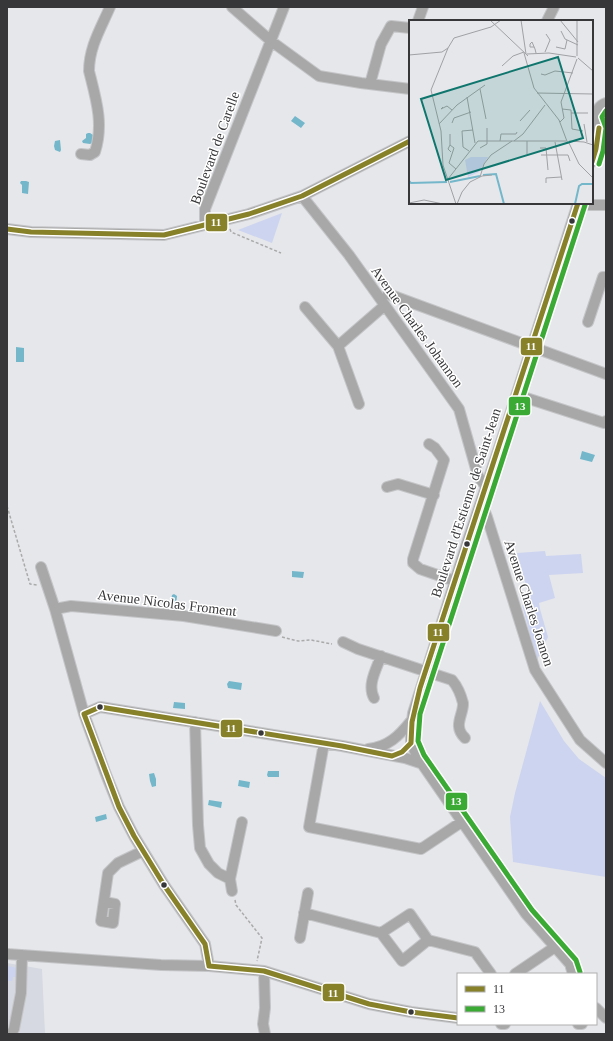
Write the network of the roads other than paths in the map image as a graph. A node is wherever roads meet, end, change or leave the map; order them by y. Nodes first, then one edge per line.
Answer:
1 (110, 7) edge
2 (232, 7) edge
3 (284, 7) edge
4 (423, 7) edge
5 (554, 7) edge
6 (418, 20) edge
7 (548, 20) edge
8 (409, 28) edge
9 (271, 41) junction
10 (370, 84) junction
11 (409, 89) edge
12 (599, 105) edge
13 (598, 125) edge
14 (606, 137) edge
15 (409, 142) edge
16 (596, 149) junction
17 (81, 154) dead end
18 (593, 159) edge
19 (302, 196) junction
20 (578, 204) edge
21 (606, 205) edge
22 (205, 224) junction
23 (7, 229) edge
24 (606, 277) edge
25 (388, 294) dead end
26 (384, 306) junction
27 (305, 307) dead end
28 (588, 322) dead end
29 (338, 346) junction
30 (532, 346) junction
31 (606, 374) edge
32 (516, 395) junction
33 (358, 404) dead end
34 (605, 422) edge
35 (428, 444) dead end
36 (387, 487) dead end
37 (486, 487) junction
38 (434, 495) junction
39 (481, 502) junction
40 (41, 567) dead end
41 (455, 581) junction
42 (55, 609) junction
43 (276, 631) road end
44 (343, 642) dead end
45 (381, 656) junction
46 (426, 670) junction
47 (374, 698) dead end
48 (84, 714) junction
49 (412, 721) junction
50 (195, 722) junction
51 (465, 738) dead end
52 (395, 740) junction
53 (324, 743) junction
54 (411, 743) junction
55 (364, 750) junction
56 (392, 756) junction
57 (606, 763) edge
58 (423, 764) junction
59 (462, 821) junction
60 (242, 822) dead end
61 (143, 851) junction
62 (230, 879) junction
63 (232, 891) road end
64 (308, 893) dead end
65 (104, 902) dead end
66 (304, 912) junction
67 (381, 933) junction
68 (300, 938) dead end
69 (428, 940) junction
70 (555, 947) junction
71 (7, 954) edge
72 (22, 955) junction
73 (209, 966) junction
74 (260, 971) junction
75 (490, 973) edge
76 (516, 973) edge
77 (574, 973) edge
78 (597, 1009) edge
79 (457, 1018) edge
80 (606, 1018) edge
81 (11, 1034) edge
82 (265, 1034) edge

1 - 17 street
2 - 9 street
3 - 9 street, Boulevard de Carelle
4 - 6 street
5 - 7 street
8 - 10 street
9 - 10 street
9 - 22 street, Boulevard de Carelle
10 - 11 street
12 - 13 street
13 - 16 street
14 - 16 street
15 - 19 street
16 - 18 street
19 - 22 street
19 - 26 street, Avenue Charles Johannon
20 - 21 street
20 - 30 street, Boulevard d'Estienne de Saint-Jean
22 - 23 street, Boulevard de Carelle
24 - 28 street
25 - 30 street
26 - 29 street
26 - 37 street, Avenue Charles Johannon
27 - 29 street
29 - 33 street
30 - 31 street
30 - 32 street, Boulevard d'Estienne de Saint-Jean
32 - 34 street
32 - 37 street, Boulevard d'Estienne de Saint-Jean
35 - 38 street
36 - 38 street
37 - 39 street, Boulevard d'Estienne de Saint-Jean
38 - 41 street
39 - 41 street, Boulevard d'Estienne de Saint-Jean
39 - 57 street, Avenue Charles Joanon
40 - 42 street
41 - 46 street, Boulevard d'Estienne de Saint-Jean
42 - 43 street, Avenue Nicolas Froment
42 - 48 street
44 - 45 street
45 - 46 street
45 - 47 street
46 - 49 street, Boulevard d'Estienne de Saint-Jean
46 - 51 street
48 - 50 street
48 - 61 street
49 - 52 street
49 - 54 street
50 - 53 street
50 - 62 street
52 - 54 street
52 - 55 street
53 - 55 street
53 - 59 street
54 - 56 street
54 - 58 street
55 - 56 street
56 - 58 street
58 - 59 street
59 - 70 street
60 - 62 street
61 - 65 street
61 - 73 street
62 - 63 street
64 - 66 street
66 - 67 street
66 - 68 street
67 - 69 street
67 - 69 street
69 - 75 street
70 - 76 street
70 - 77 street
71 - 72 street
72 - 73 street
72 - 81 street
73 - 74 street
74 - 79 street
74 - 82 street
78 - 80 street

